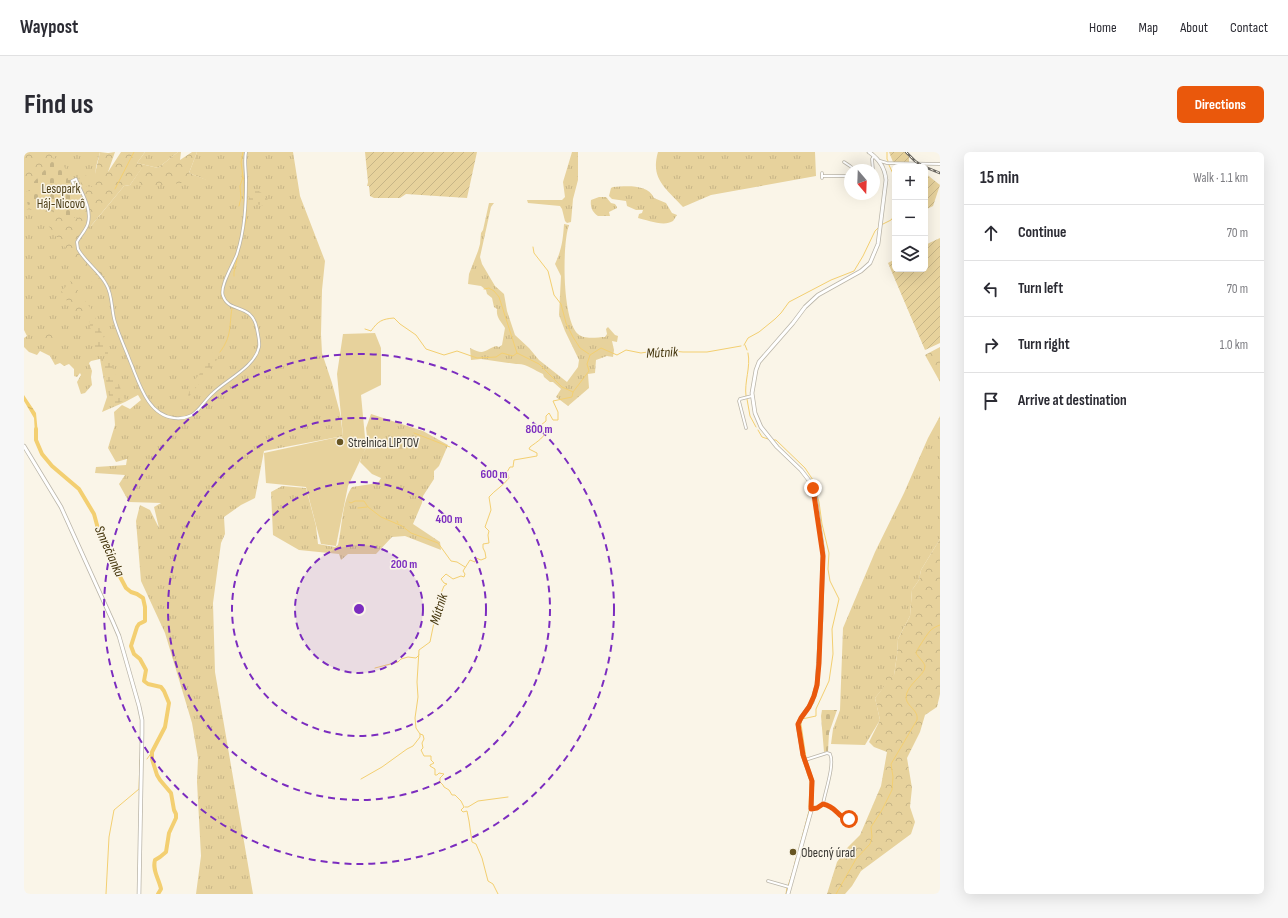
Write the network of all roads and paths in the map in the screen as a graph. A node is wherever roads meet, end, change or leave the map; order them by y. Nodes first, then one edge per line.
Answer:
1 (246, 152) edge
2 (869, 152) edge
3 (874, 156) junction
4 (879, 160) junction
5 (844, 162) dead end
6 (887, 163) junction
7 (847, 164) edge
8 (873, 164) edge
9 (940, 164) edge
10 (883, 168) junction
11 (822, 176) dead end
12 (844, 176) edge
13 (81, 193) junction
14 (752, 396) junction
15 (746, 428) dead end
16 (24, 446) edge
17 (805, 760) junction
18 (823, 804) junction
19 (811, 809) junction
20 (849, 819) dead end
21 (768, 881) dead end
22 (789, 887) junction
23 (139, 894) edge
24 (788, 894) edge

1 - 13 street
2 - 3 street
3 - 4 street
3 - 8 street
4 - 6 street
4 - 10 street
5 - 7 street
6 - 9 street
6 - 10 street
10 - 14 street
11 - 12 street
13 - 13 street
14 - 15 street
14 - 17 street
16 - 23 street
17 - 18 street
17 - 19 street
18 - 19 street
18 - 20 street
19 - 22 street
21 - 22 street
22 - 24 street

